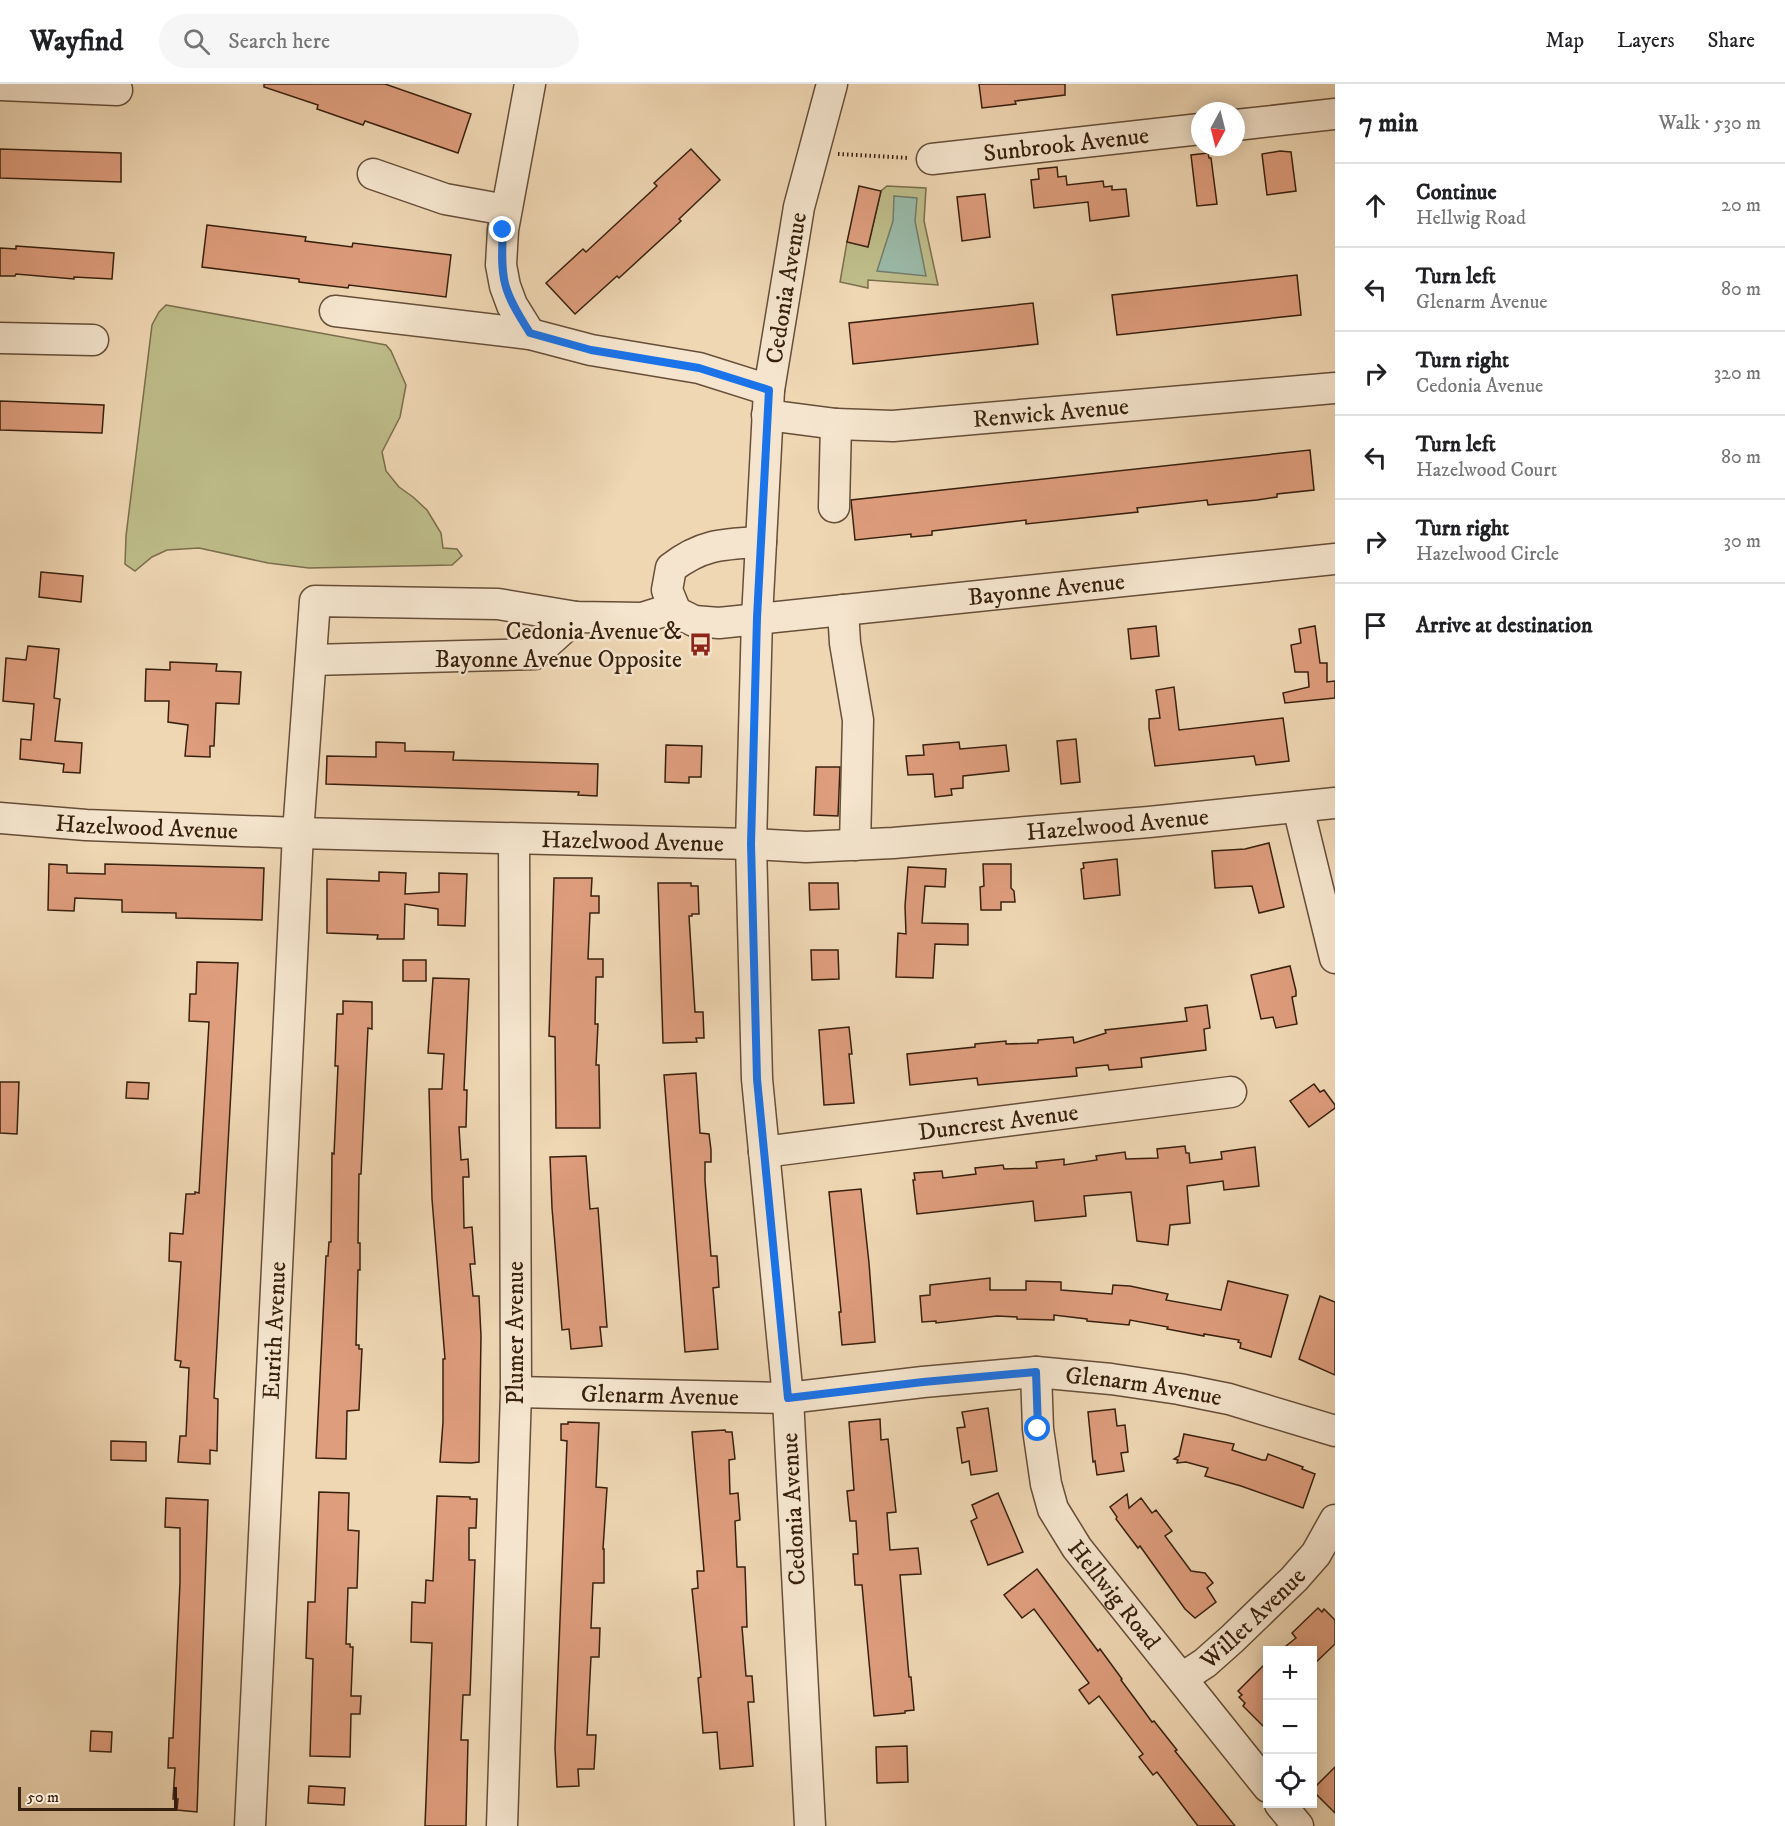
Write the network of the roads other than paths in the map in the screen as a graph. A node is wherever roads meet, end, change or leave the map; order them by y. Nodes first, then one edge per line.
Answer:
1 (832, 84) edge
2 (0, 85) edge
3 (528, 85) edge
4 (117, 90) dead end
5 (1335, 114) edge
6 (1245, 124) edge
7 (1191, 130) edge
8 (932, 159) road end
9 (373, 174) dead end
10 (506, 210) junction
11 (335, 311) dead end
12 (530, 333) junction
13 (0, 338) edge
14 (93, 340) dead end
15 (1335, 388) edge
16 (768, 403) junction
17 (836, 424) junction
18 (834, 507) dead end
19 (761, 542) junction
20 (1335, 559) edge
21 (674, 608) junction
22 (843, 610) junction
23 (576, 617) junction
24 (757, 618) junction
25 (311, 660) junction
26 (1335, 803) edge
27 (1298, 807) junction
28 (0, 818) edge
29 (298, 833) junction
30 (514, 840) junction
31 (751, 844) junction
32 (855, 845) junction
33 (1324, 868) edge
34 (1335, 958) edge
35 (1231, 1092) dead end
36 (764, 1152) junction
37 (1036, 1372) junction
38 (516, 1392) junction
39 (788, 1398) junction
40 (1335, 1431) edge
41 (1335, 1520) edge
42 (1182, 1678) junction
43 (1263, 1781) edge
44 (1284, 1808) edge
45 (250, 1826) edge
46 (502, 1826) edge
47 (810, 1826) edge
48 (1298, 1826) edge

1 - 16 street, Cedonia Avenue
2 - 4 street
3 - 10 street
5 - 6 street
7 - 8 street, Sunbrook Avenue
9 - 10 street
10 - 12 street
11 - 12 street, Renwick Avenue
12 - 16 street, Renwick Avenue
13 - 14 street
15 - 17 street, Renwick Avenue
16 - 17 street, Renwick Avenue
16 - 19 street, Cedonia Avenue
17 - 18 street
19 - 21 street
19 - 24 street, Cedonia Avenue
20 - 22 street, Bayonne Avenue
21 - 23 street
21 - 24 street
22 - 24 street, Bayonne Avenue
22 - 32 street
23 - 25 street
23 - 25 street, Eurith Avenue
24 - 31 street, Cedonia Avenue
25 - 29 street, Eurith Avenue
26 - 27 street, Hazelwood Avenue
27 - 32 street, Hazelwood Avenue
27 - 33 street
28 - 29 street, Hazelwood Avenue
29 - 30 street, Hazelwood Avenue
29 - 45 street, Eurith Avenue
30 - 31 street, Hazelwood Avenue
30 - 38 street, Plumer Avenue
31 - 32 street, Hazelwood Avenue
31 - 36 street, Cedonia Avenue
33 - 34 street
35 - 36 street, Duncrest Avenue
36 - 39 street, Cedonia Avenue
37 - 39 street, Glenarm Avenue
37 - 40 street, Glenarm Avenue
37 - 42 street, Hellwig Road
38 - 39 street, Glenarm Avenue
38 - 46 street, Plumer Avenue
39 - 47 street, Cedonia Avenue
41 - 42 street, Willet Avenue
42 - 43 street, Hellwig Road
44 - 48 street

